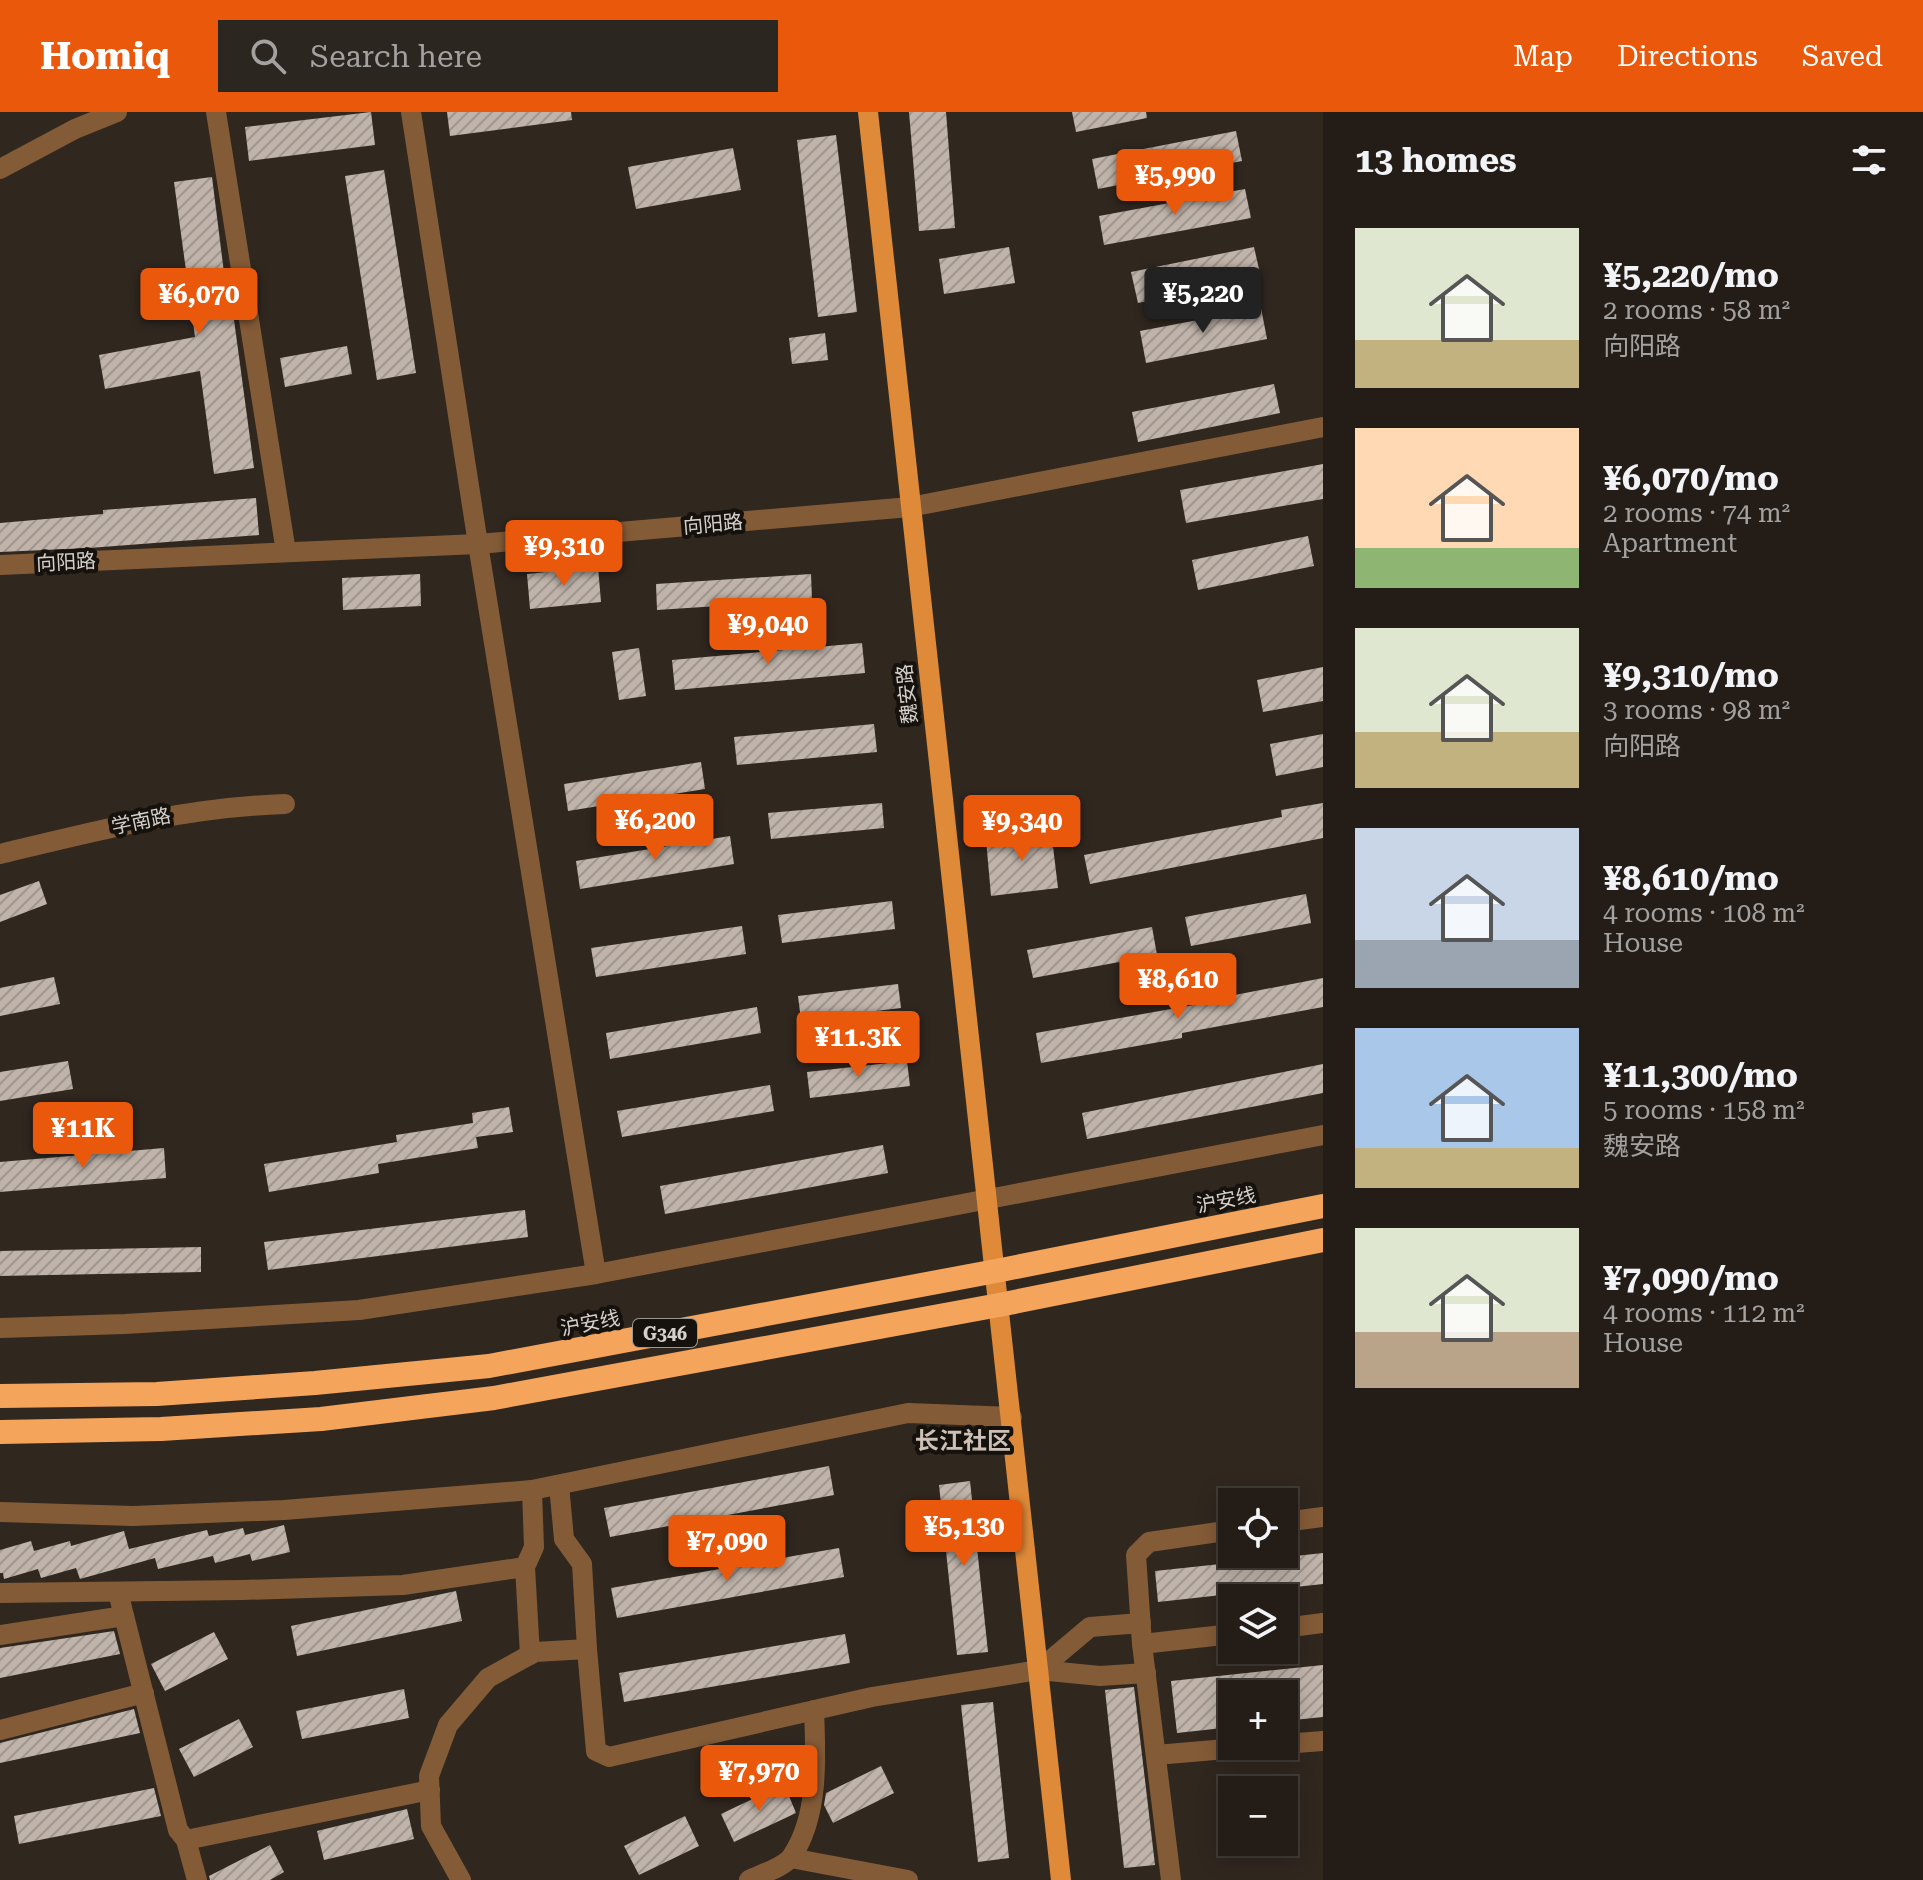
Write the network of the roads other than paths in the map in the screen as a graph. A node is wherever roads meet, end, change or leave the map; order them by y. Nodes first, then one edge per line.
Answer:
1 (117, 112) edge
2 (216, 112) edge
3 (411, 112) edge
4 (868, 112) edge
5 (0, 169) edge
6 (1323, 427) edge
7 (910, 507) junction
8 (478, 544) junction
9 (286, 552) junction
10 (0, 565) edge
11 (285, 804) dead end
12 (0, 854) edge
13 (1323, 1135) edge
14 (988, 1199) junction
15 (1323, 1206) edge
16 (1323, 1240) edge
17 (996, 1271) junction
18 (596, 1274) junction
19 (999, 1305) junction
20 (0, 1328) edge
21 (0, 1396) edge
22 (1012, 1417) junction
23 (0, 1432) edge
24 (559, 1485) junction
25 (532, 1490) junction
26 (0, 1512) edge
27 (1323, 1517) edge
28 (1298, 1520) edge
29 (1218, 1532) edge
30 (568, 1544) junction
31 (534, 1547) junction
32 (525, 1567) junction
33 (118, 1592) junction
34 (0, 1593) edge
35 (124, 1616) junction
36 (1323, 1623) edge
37 (1298, 1626) edge
38 (1141, 1633) junction
39 (1218, 1634) edge
40 (0, 1635) edge
41 (587, 1649) junction
42 (530, 1655) junction
43 (1039, 1670) junction
44 (1146, 1673) junction
45 (144, 1693) junction
46 (814, 1710) junction
47 (0, 1730) edge
48 (1323, 1741) edge
49 (1298, 1743) edge
50 (1218, 1750) edge
51 (1156, 1755) junction
52 (430, 1790) junction
53 (186, 1840) junction
54 (791, 1858) junction
55 (197, 1880) edge
56 (461, 1880) edge
57 (749, 1880) edge
58 (908, 1880) edge
59 (1061, 1880) edge
60 (1171, 1880) edge

1 - 5 street
2 - 9 street
3 - 8 street
4 - 7 main road, 魏安路
6 - 7 street, 向阳路
7 - 8 street, 向阳路
7 - 14 main road, 魏安路
8 - 9 street, 向阳路
8 - 18 street
9 - 10 street, 向阳路
11 - 12 street, 学南路
13 - 14 street
14 - 17 main road, 魏安路
14 - 18 street
15 - 17 highway, 沪安线 / G346
16 - 19 highway, G346
17 - 19 main road, 魏安路
17 - 21 highway, 沪安线 / G346
18 - 20 street
19 - 22 main road, 魏安路
19 - 23 highway, G346
22 - 24 street
22 - 43 main road, 魏安路
24 - 25 street
24 - 30 street
25 - 26 street
25 - 31 street
27 - 28 street
29 - 38 street
30 - 31 street
30 - 41 street
31 - 32 street
32 - 33 street
32 - 42 street
33 - 34 street
33 - 35 street
35 - 40 street
35 - 45 street
36 - 37 street
38 - 39 street
38 - 43 street
38 - 44 street
41 - 42 street
41 - 46 street
42 - 52 street
43 - 44 street
43 - 46 street
43 - 59 main road, 魏安路
44 - 51 street
45 - 47 street
45 - 53 street
46 - 54 street
48 - 49 street
50 - 51 street
51 - 60 street
52 - 53 street
52 - 56 street
53 - 55 street
54 - 57 street
54 - 58 street

